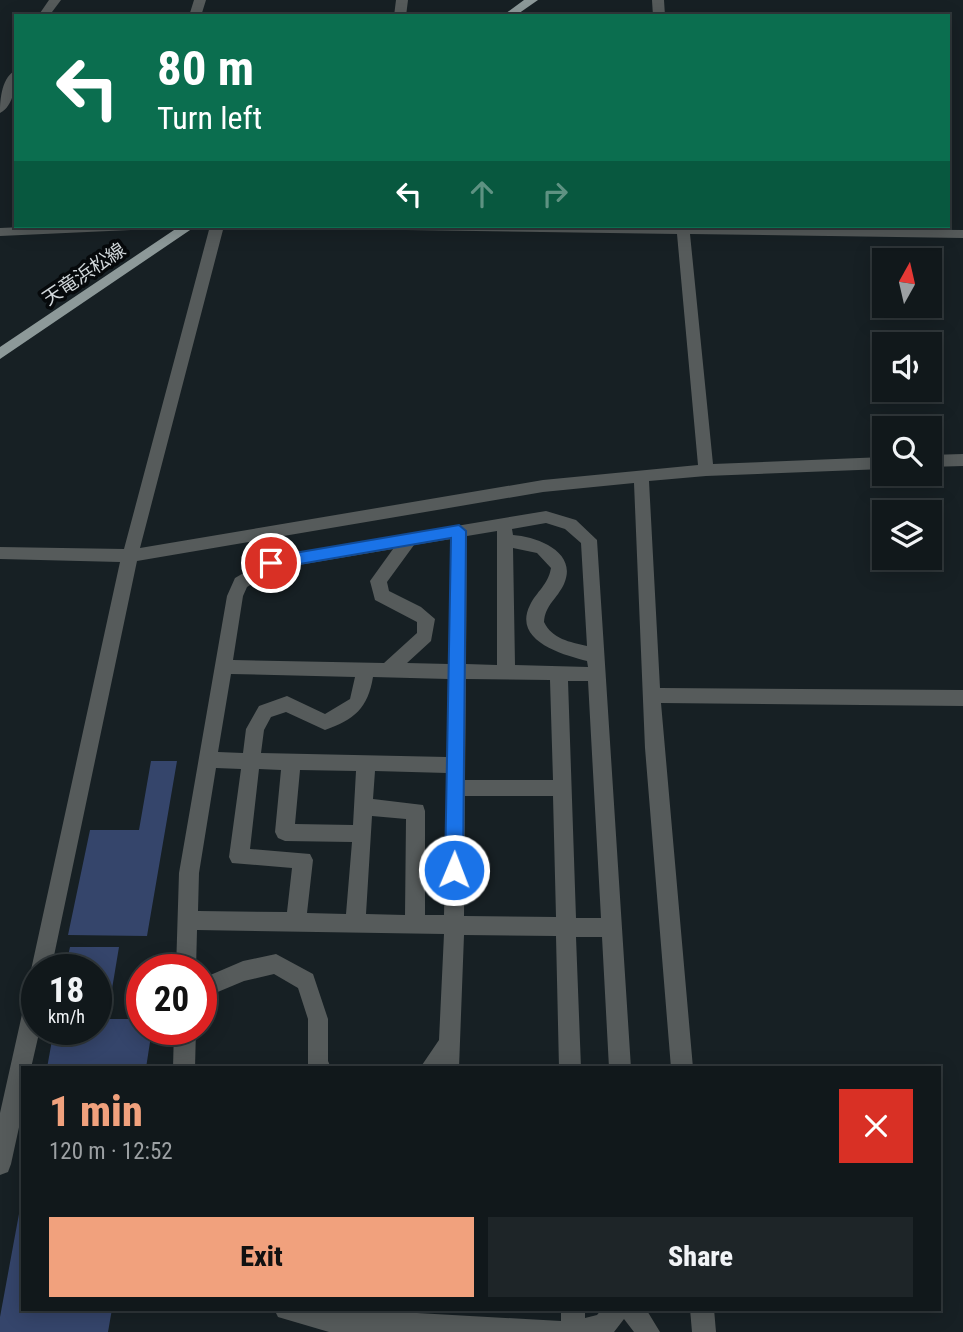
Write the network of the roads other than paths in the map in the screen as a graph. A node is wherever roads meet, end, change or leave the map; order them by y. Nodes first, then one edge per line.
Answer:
1 (532, 0) edge
2 (510, 14) edge
3 (14, 78) edge
4 (0, 109) edge
5 (87, 228) edge
6 (186, 228) edge
7 (215, 228) edge
8 (683, 228) edge
9 (0, 232) edge
10 (963, 234) edge
11 (0, 354) edge
12 (963, 460) edge
13 (942, 461) edge
14 (872, 463) edge
15 (706, 470) junction
16 (641, 475) junction
17 (459, 531) junction
18 (505, 532) junction
19 (410, 539) junction
20 (0, 553) edge
21 (130, 556) junction
22 (596, 665) junction
23 (223, 667) junction
24 (365, 670) junction
25 (388, 670) junction
26 (456, 672) junction
27 (506, 673) junction
28 (559, 674) junction
29 (652, 695) junction
30 (963, 698) edge
31 (208, 760) junction
32 (251, 761) junction
33 (291, 761) junction
34 (366, 763) junction
35 (456, 765) junction
36 (455, 788) junction
37 (563, 788) junction
38 (364, 807) junction
39 (362, 834) junction
40 (187, 920) junction
41 (296, 921) junction
42 (355, 923) junction
43 (415, 924) junction
44 (454, 925) junction
45 (568, 927) junction
46 (612, 928) junction
47 (44, 954) edge
48 (186, 954) edge
49 (217, 982) edge
50 (449, 1044) junction
51 (26, 1045) edge
52 (185, 1045) edge
53 (21, 1066) edge
54 (21, 1066) edge
55 (184, 1066) edge
56 (319, 1066) edge
57 (432, 1066) edge
58 (448, 1066) edge
59 (570, 1066) edge
60 (620, 1066) edge
61 (682, 1066) edge
62 (0, 1164) edge
63 (294, 1311) edge
64 (573, 1311) edge
65 (615, 1311) edge
66 (633, 1311) edge
67 (702, 1311) edge
68 (438, 1317) edge
69 (559, 1332) edge
70 (575, 1332) edge
71 (648, 1332) edge
72 (704, 1332) edge

1 - 2 main road
3 - 4 street
5 - 9 street
6 - 11 main road, 天竜浜松線
7 - 21 street
8 - 10 street
8 - 15 street
12 - 13 street
14 - 15 street
15 - 16 street
16 - 21 street
16 - 29 street
17 - 18 street
17 - 19 street
17 - 26 street
18 - 22 street
18 - 22 street
18 - 27 street
19 - 23 street
19 - 25 street
20 - 21 street
21 - 47 street
22 - 28 street
22 - 46 street
23 - 24 street
23 - 31 street
24 - 25 street
24 - 32 street
25 - 26 street
26 - 27 street
26 - 35 street
27 - 28 street
28 - 37 street
29 - 30 street
29 - 61 street
31 - 32 street
31 - 40 street
32 - 33 street
32 - 41 street
33 - 34 street
33 - 39 street
34 - 35 street
34 - 38 street
35 - 36 street
36 - 37 street
36 - 44 street
37 - 45 street
38 - 39 street
38 - 43 street
39 - 42 street
40 - 41 street
40 - 48 street
41 - 42 street
42 - 43 street
43 - 44 street
44 - 45 street
44 - 50 street
45 - 46 street
45 - 59 street
46 - 60 street
49 - 56 street
50 - 57 street
50 - 58 street
51 - 53 street
52 - 55 street
54 - 62 street
63 - 68 street
64 - 70 street
65 - 70 street
66 - 71 street
67 - 72 street
68 - 69 street

